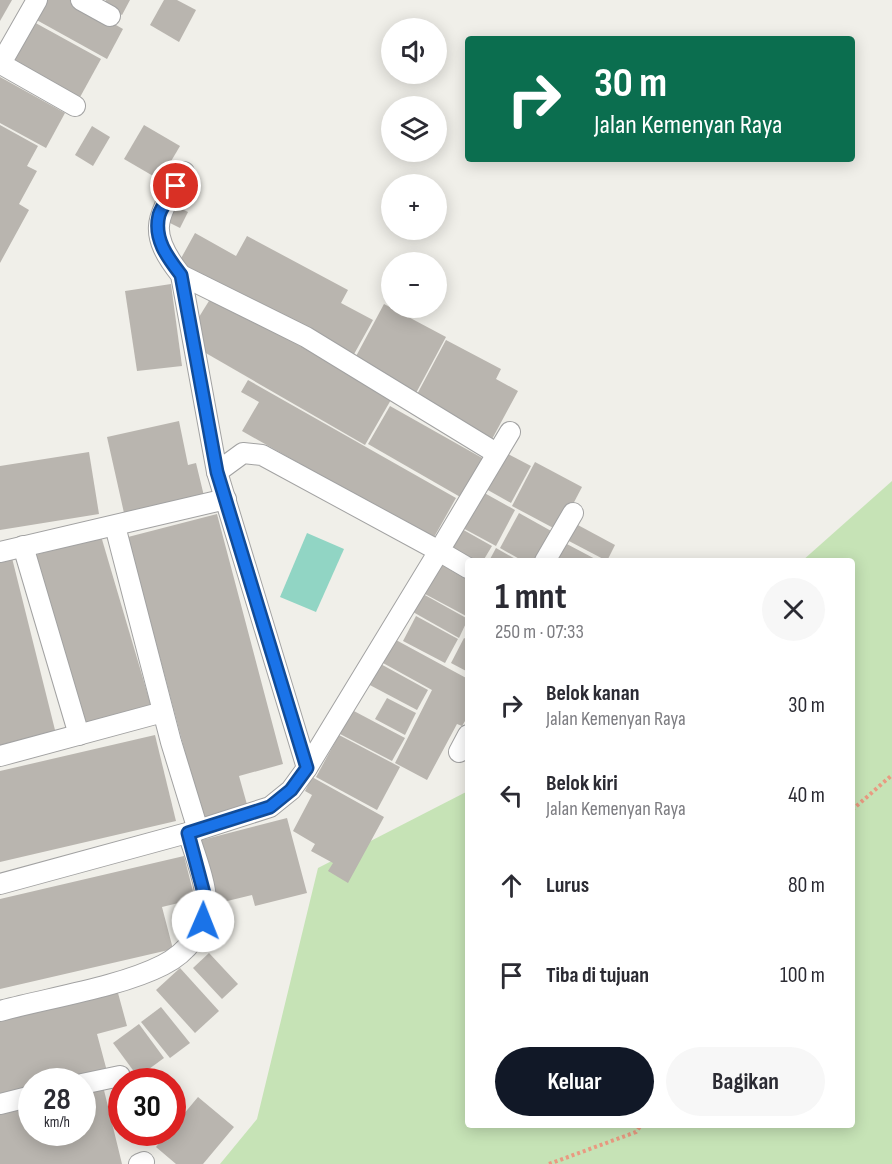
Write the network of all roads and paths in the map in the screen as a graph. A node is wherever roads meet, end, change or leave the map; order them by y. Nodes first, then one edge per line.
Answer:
1 (37, 0) edge
2 (81, 0) edge
3 (110, 16) dead end
4 (3, 55) edge
5 (75, 106) dead end
6 (184, 171) dead end
7 (181, 275) junction
8 (510, 432) dead end
9 (496, 453) junction
10 (217, 472) junction
11 (226, 499) junction
12 (573, 513) dead end
13 (115, 526) junction
14 (24, 546) junction
15 (439, 551) junction
16 (0, 552) edge
17 (547, 558) edge
18 (465, 566) edge
19 (163, 712) junction
20 (79, 735) junction
21 (0, 756) edge
22 (307, 768) junction
23 (892, 775) edge
24 (855, 807) edge
25 (193, 832) junction
26 (0, 884) edge
27 (0, 1011) edge
28 (18, 1100) edge
29 (0, 1104) edge
30 (639, 1128) edge
31 (549, 1164) edge

1 - 4 street
2 - 3 street
4 - 5 street
6 - 7 street
7 - 9 street
7 - 10 street
8 - 9 street
9 - 15 street
10 - 11 street
10 - 15 street
11 - 13 street
11 - 22 street
12 - 17 street
13 - 14 street
13 - 19 street
14 - 16 street
14 - 20 street
15 - 18 street
15 - 22 street
19 - 20 street
19 - 25 street
20 - 21 street
22 - 25 street
23 - 24 path
25 - 26 street
25 - 27 street
28 - 29 street
30 - 31 path

